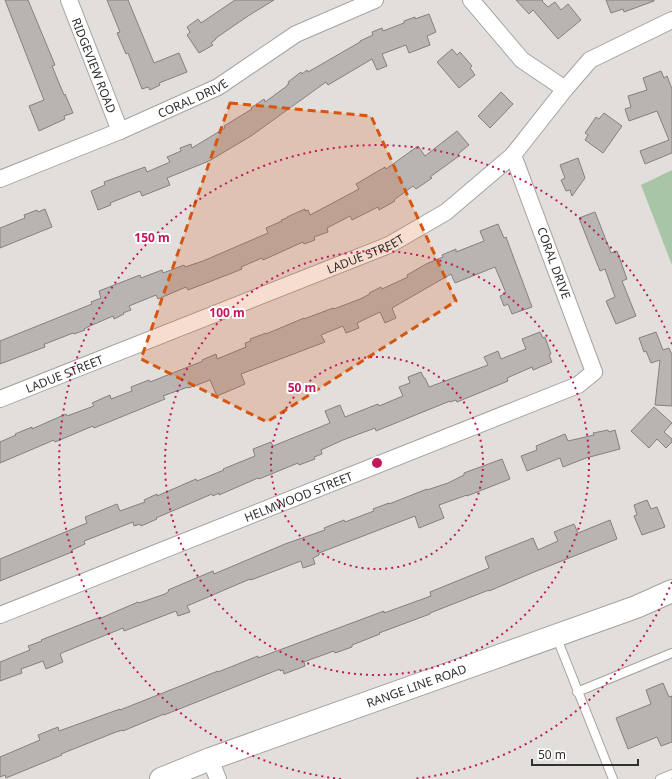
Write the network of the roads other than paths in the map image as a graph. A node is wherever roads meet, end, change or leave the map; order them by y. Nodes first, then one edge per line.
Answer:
1 (70, 0) edge
2 (375, 0) edge
3 (471, 0) edge
4 (672, 20) edge
5 (565, 89) junction
6 (120, 131) junction
7 (513, 154) junction
8 (0, 179) edge
9 (594, 372) joint
10 (0, 399) edge
11 (672, 591) edge
12 (0, 615) edge
13 (556, 636) junction
14 (672, 653) edge
15 (577, 692) junction
16 (214, 769) edge
17 (672, 774) edge
18 (162, 779) edge
19 (613, 779) edge
20 (660, 779) edge

1 - 6 street, RIDGEVIEW ROAD
2 - 6 street, CORAL DRIVE
3 - 5 street
4 - 5 street, LADUE STREET
5 - 7 street, LADUE STREET
6 - 8 street, CORAL DRIVE
7 - 9 street, CORAL DRIVE
7 - 10 street, LADUE STREET
9 - 12 street, HELMWOOD STREET
11 - 13 main road, RANGE LINE ROAD
13 - 15 lane
13 - 16 main road, RANGE LINE ROAD
14 - 15 lane
15 - 19 lane
16 - 18 main road, RANGE LINE ROAD
17 - 20 lane

